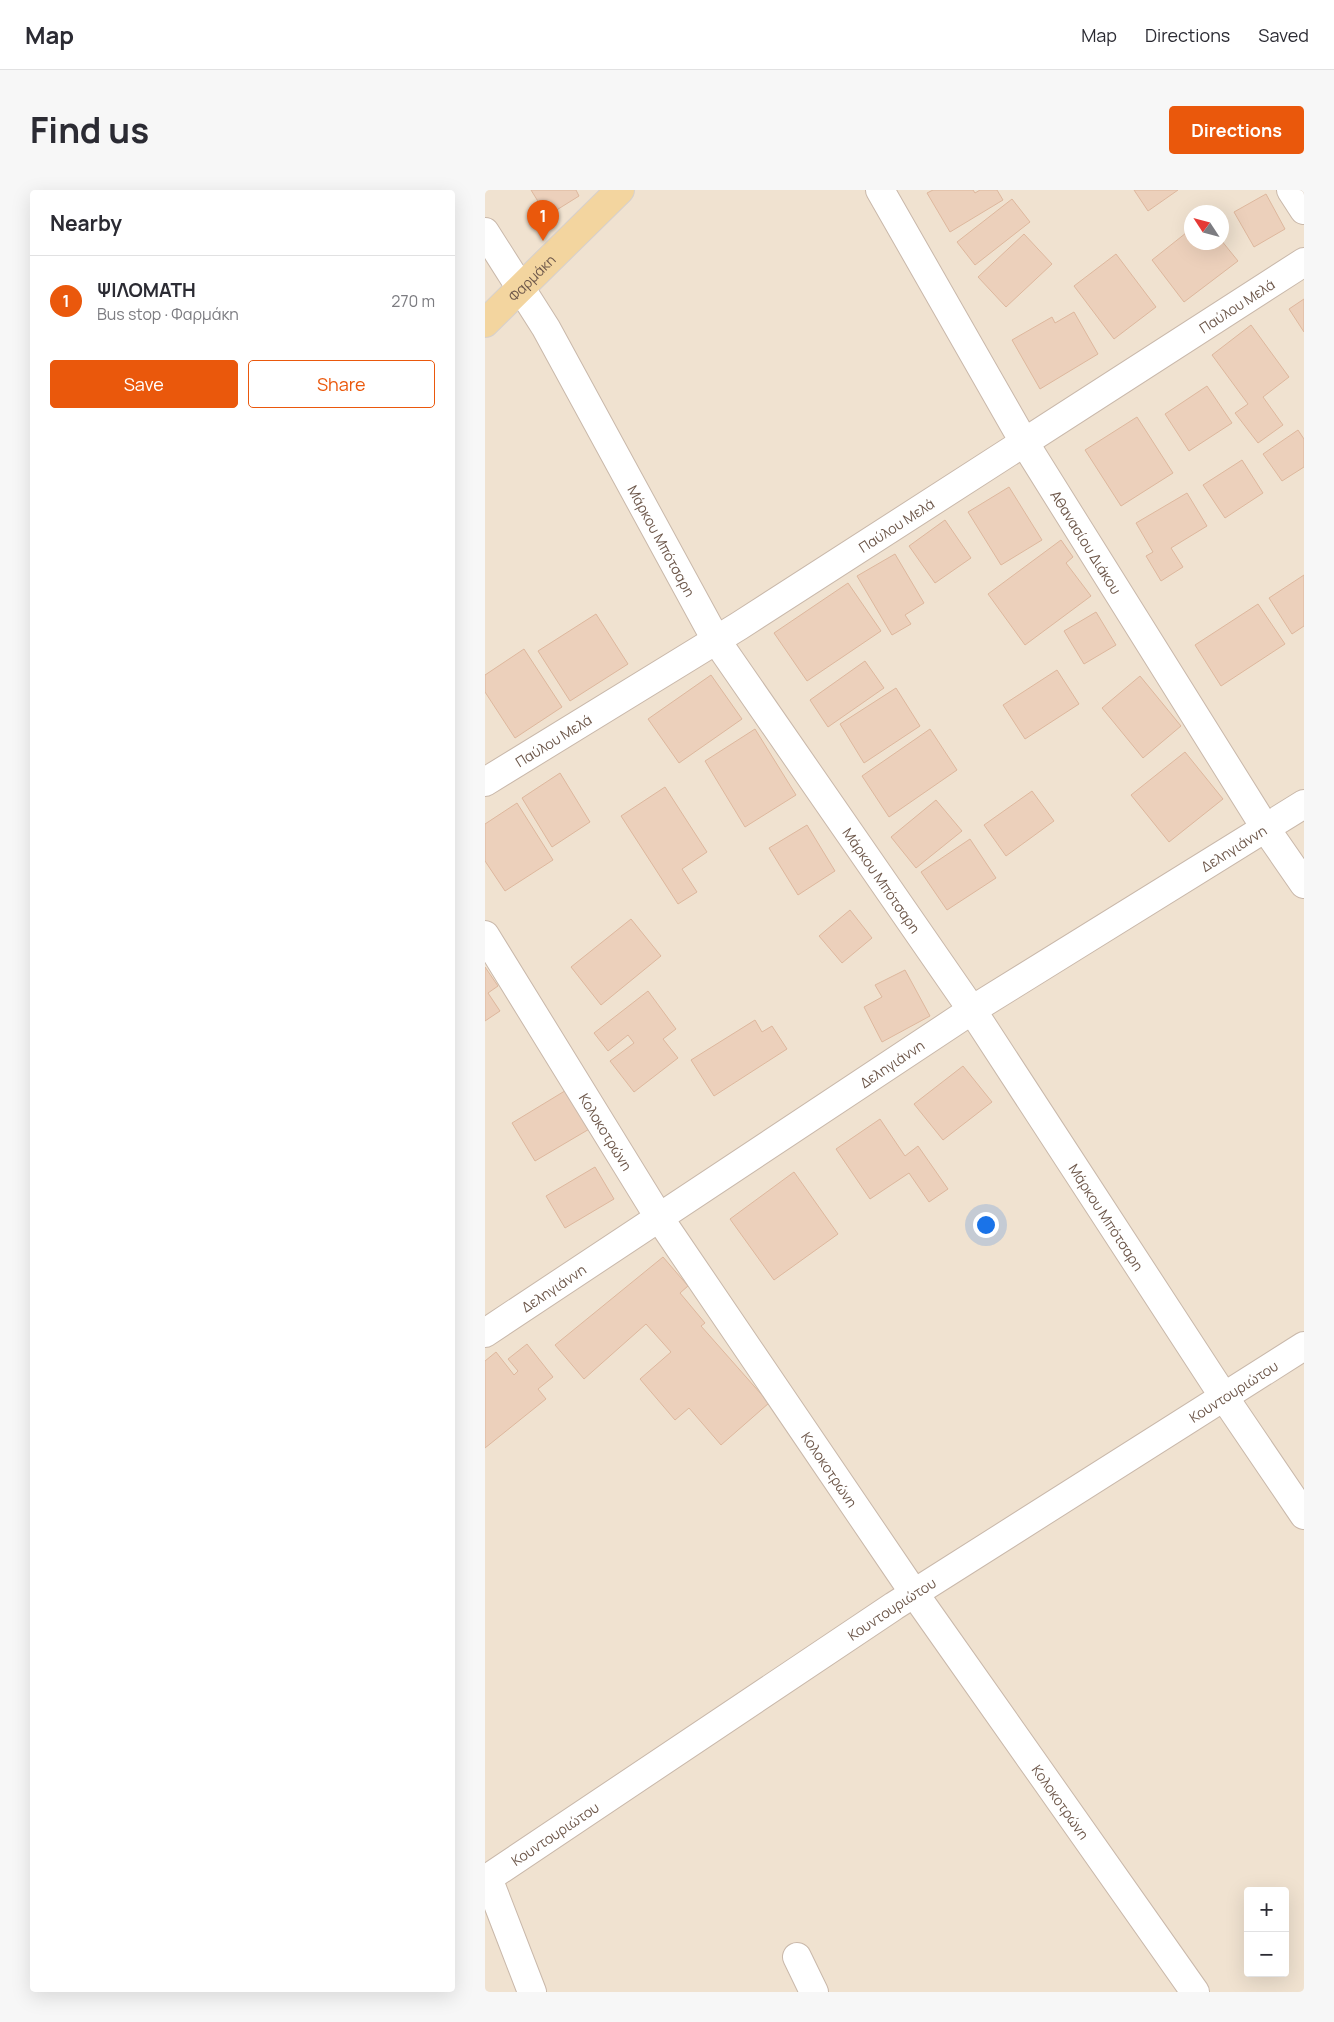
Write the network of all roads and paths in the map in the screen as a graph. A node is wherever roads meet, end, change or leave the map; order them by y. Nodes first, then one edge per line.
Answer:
1 (620, 190) edge
2 (880, 190) edge
3 (1291, 190) edge
4 (1304, 210) edge
5 (485, 232) edge
6 (1304, 262) edge
7 (521, 288) junction
8 (485, 322) edge
9 (1025, 442) junction
10 (716, 640) junction
11 (485, 782) edge
12 (1304, 804) edge
13 (1266, 829) junction
14 (1304, 884) edge
15 (485, 935) edge
16 (972, 1010) junction
17 (660, 1219) junction
18 (485, 1333) edge
19 (1304, 1346) edge
20 (1224, 1397) junction
21 (1304, 1515) edge
22 (914, 1593) junction
23 (487, 1879) edge
24 (797, 1957) dead end
25 (531, 1992) edge
26 (814, 1992) edge
27 (1195, 1992) edge

1 - 7 main road, Φαρμάκη
2 - 9 street, Αθανασίου Διάκου
3 - 4 street
5 - 7 street, Μάρκου Μπότσαρη
6 - 9 street, Παύλου Μελά
7 - 8 main road, Φαρμάκη
7 - 10 street, Μάρκου Μπότσαρη
9 - 10 street, Παύλου Μελά
9 - 13 street, Αθανασίου Διάκου
10 - 11 street, Παύλου Μελά
10 - 16 street, Μάρκου Μπότσαρη
12 - 13 street, Δεληγιάννη
13 - 14 street, Αθανασίου Διάκου
13 - 16 street, Δεληγιάννη
15 - 17 street, Κολοκοτρώνη
16 - 17 street, Δεληγιάννη
16 - 20 street, Μάρκου Μπότσαρη
17 - 18 street, Δεληγιάννη
17 - 22 street, Κολοκοτρώνη
19 - 20 street, Κουντουριώτου
20 - 21 street, Μάρκου Μπότσαρη
20 - 22 street, Κουντουριώτου
22 - 23 street, Κουντουριώτου
22 - 27 street, Κολοκοτρώνη
23 - 25 street
24 - 26 street

